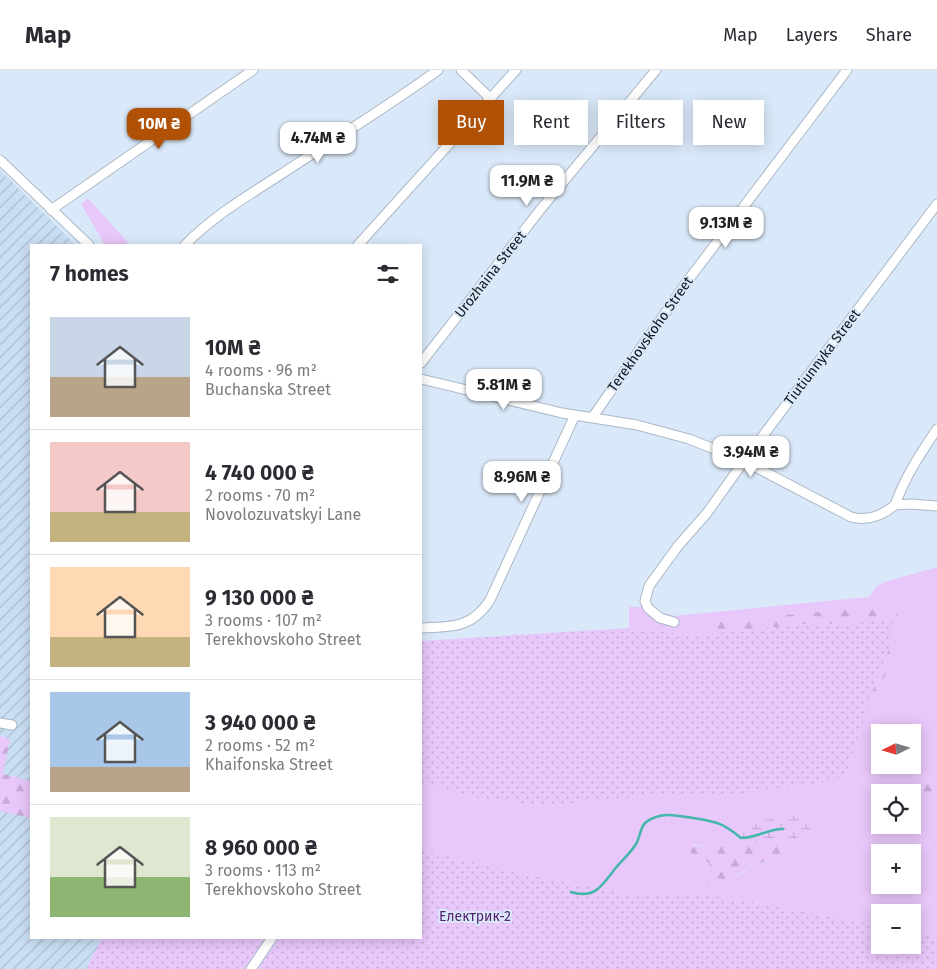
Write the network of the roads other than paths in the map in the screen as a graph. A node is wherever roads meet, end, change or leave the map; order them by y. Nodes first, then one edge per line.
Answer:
1 (253, 70) edge
2 (438, 70) edge
3 (461, 70) edge
4 (516, 70) edge
5 (656, 70) edge
6 (847, 70) edge
7 (491, 99) junction
8 (0, 160) edge
9 (937, 204) edge
10 (51, 210) junction
11 (88, 244) edge
12 (186, 244) edge
13 (359, 244) edge
14 (422, 362) edge
15 (422, 379) edge
16 (575, 415) junction
17 (592, 418) junction
18 (937, 429) edge
19 (744, 461) junction
20 (895, 505) junction
21 (937, 506) edge
22 (674, 622) dead end
23 (422, 628) edge
24 (0, 723) edge
25 (12, 725) dead end
26 (271, 939) edge
27 (251, 969) edge

1 - 10 street
2 - 12 street
3 - 7 street
4 - 7 street
5 - 14 street, Urozhaina Street
6 - 17 street, Terekhovskoho Street
7 - 13 street
8 - 10 street
9 - 19 street, Tiutiunnyka Street
10 - 11 street
15 - 16 street
16 - 17 street
16 - 23 street
17 - 19 street
18 - 20 street
19 - 20 street
19 - 22 street, Tiutiunnyka Street
20 - 21 street
24 - 25 street
26 - 27 street

